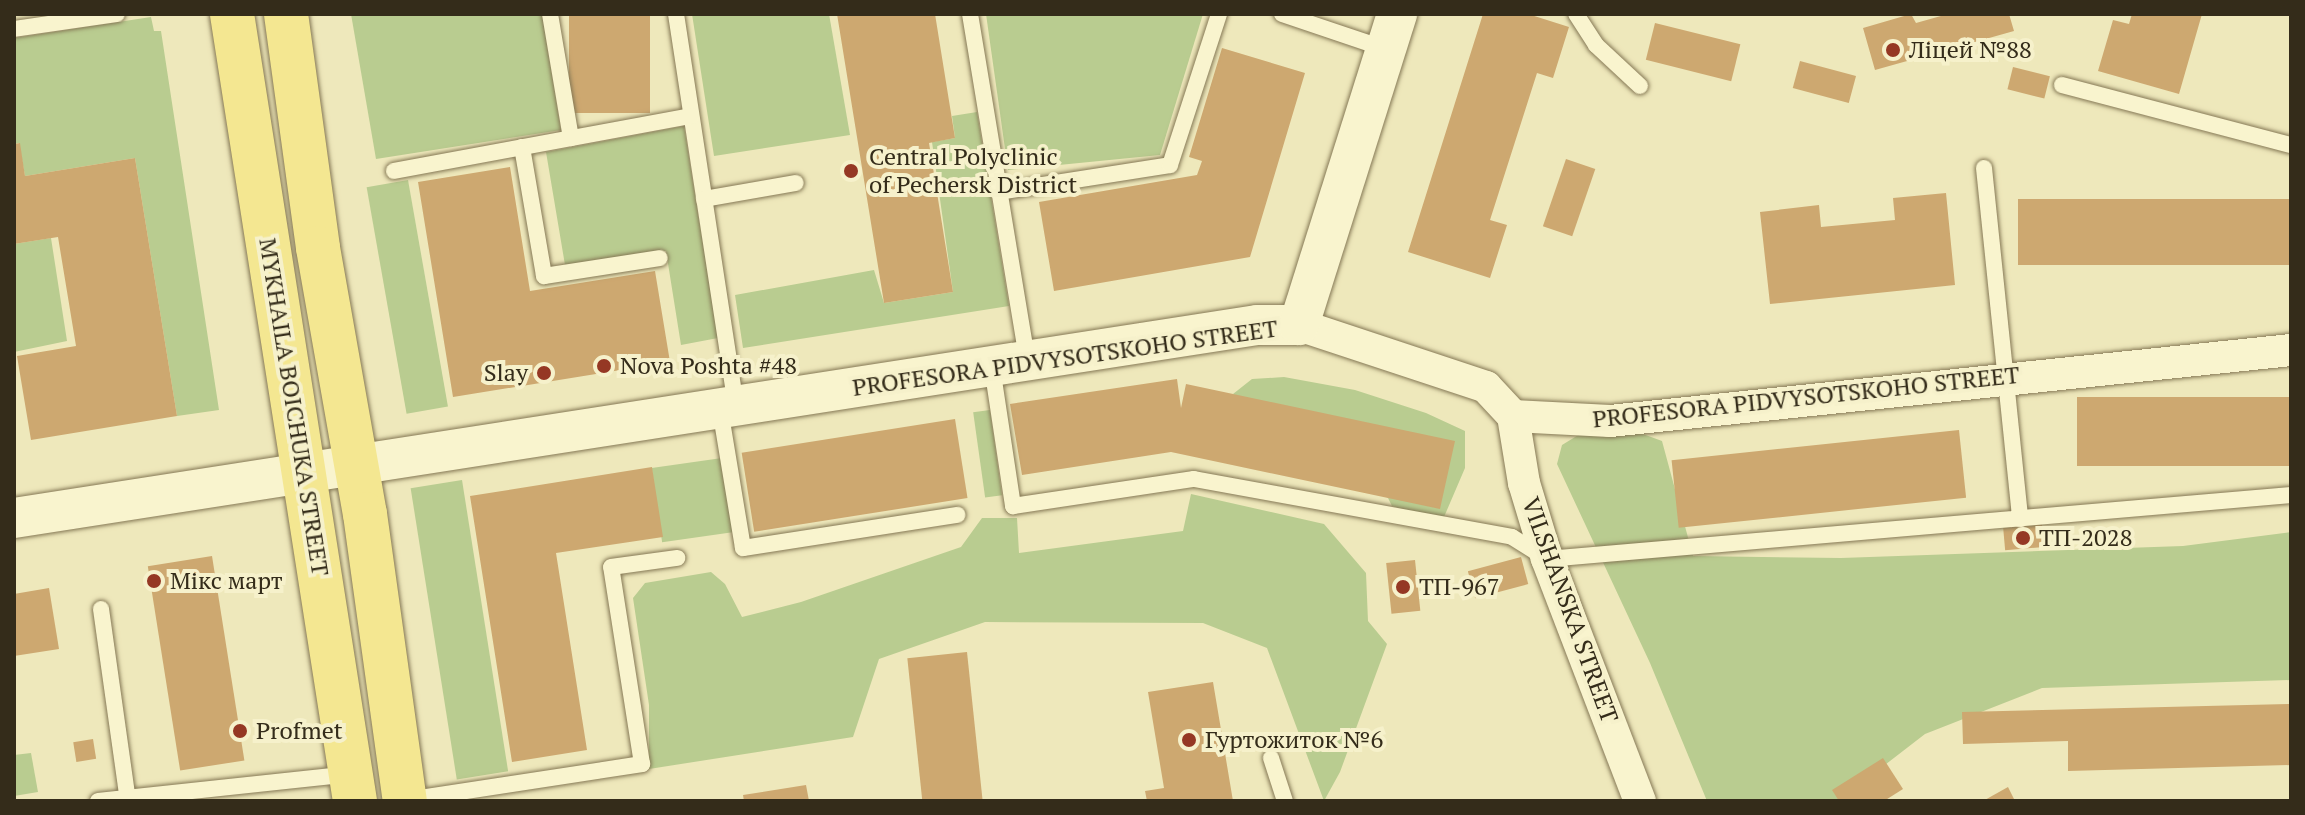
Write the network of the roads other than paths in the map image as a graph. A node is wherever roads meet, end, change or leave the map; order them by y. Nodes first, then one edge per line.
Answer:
1 (117, 14) edge
2 (232, 14) edge
3 (286, 14) edge
4 (550, 14) edge
5 (676, 14) edge
6 (970, 14) edge
7 (1219, 14) edge
8 (1282, 14) edge
9 (1576, 14) edge
10 (14, 29) edge
11 (1391, 32) edge
12 (2062, 85) dead end
13 (1640, 86) dead end
14 (691, 116) junction
15 (571, 138) junction
16 (2291, 145) edge
17 (522, 147) junction
18 (1984, 168) dead end
19 (394, 171) dead end
20 (796, 183) dead end
21 (998, 192) junction
22 (704, 199) junction
23 (660, 258) dead end
24 (1299, 325) junction
25 (2291, 350) edge
26 (1009, 364) junction
27 (2006, 378) junction
28 (728, 408) junction
29 (1513, 416) junction
30 (357, 466) junction
31 (304, 473) junction
32 (2291, 495) edge
33 (957, 515) dead end
34 (14, 518) edge
35 (2020, 519) junction
36 (677, 558) dead end
37 (1547, 559) junction
38 (101, 609) dead end
39 (1271, 758) dead end
40 (353, 787) edge
41 (128, 799) edge
42 (405, 800) edge
43 (98, 801) edge
44 (1285, 801) edge
45 (1640, 801) edge

1 - 10 lane
2 - 31 main road, MYKHAILA BOICHUKA STREET
3 - 30 main road, MYKHAILA BOICHUKA STREET
4 - 15 lane
5 - 14 lane
6 - 21 lane
7 - 21 lane
8 - 11 lane
9 - 13 lane
11 - 24 street
12 - 16 lane
14 - 15 lane
14 - 22 lane
15 - 17 lane
17 - 19 lane
17 - 23 lane
18 - 27 lane
20 - 22 lane
21 - 26 lane
22 - 28 lane
24 - 26 street, PROFESORA PIDVYSOTSKOHO STREET
24 - 29 street, PROFESORA PIDVYSOTSKOHO STREET
25 - 27 street, PROFESORA PIDVYSOTSKOHO STREET
26 - 28 street, PROFESORA PIDVYSOTSKOHO STREET
26 - 37 lane
27 - 29 street, PROFESORA PIDVYSOTSKOHO STREET
27 - 35 lane
28 - 30 street, PROFESORA PIDVYSOTSKOHO STREET
28 - 33 lane
29 - 37 street, VILSHANSKA STREET
30 - 31 street, PROFESORA PIDVYSOTSKOHO STREET
30 - 42 main road, MYKHAILA BOICHUKA STREET
31 - 34 street, PROFESORA PIDVYSOTSKOHO STREET
31 - 40 main road, MYKHAILA BOICHUKA STREET
32 - 35 lane
35 - 37 lane
36 - 42 lane
37 - 45 street, VILSHANSKA STREET
38 - 41 lane
39 - 44 lane
40 - 41 lane
41 - 43 lane

